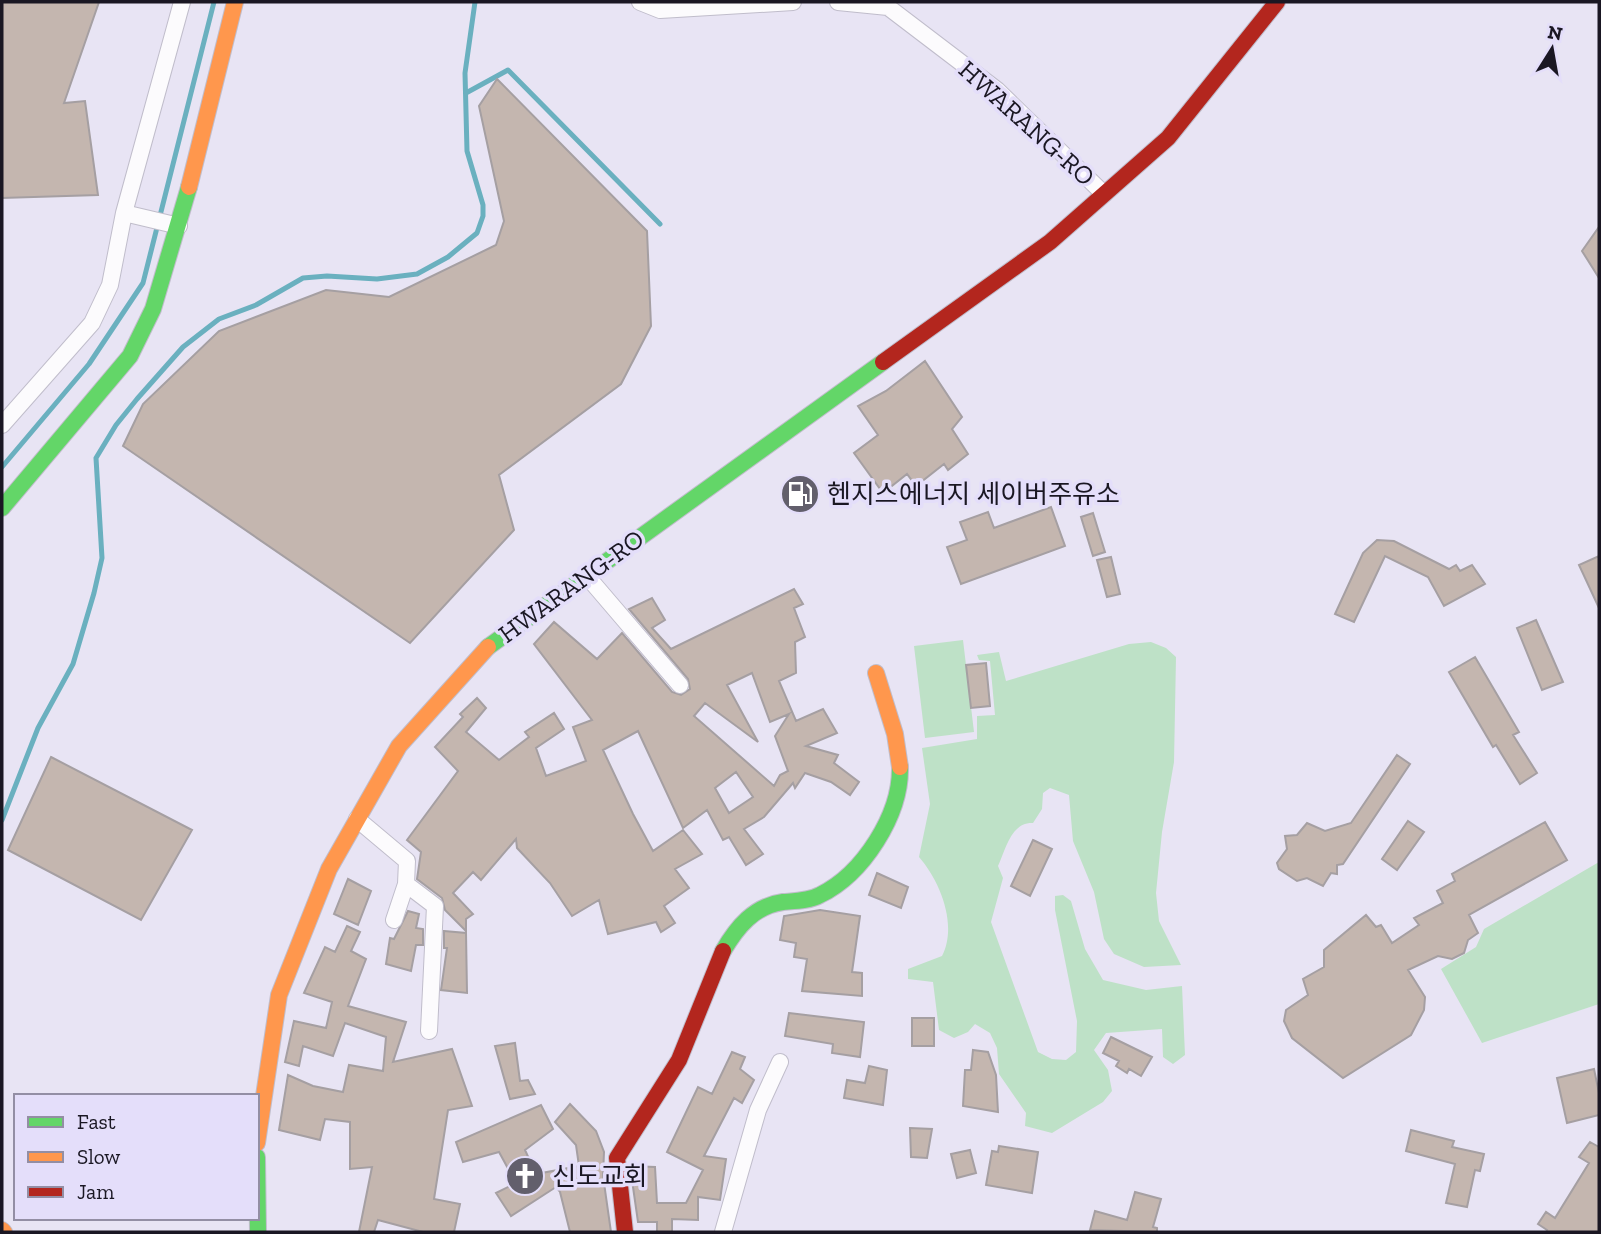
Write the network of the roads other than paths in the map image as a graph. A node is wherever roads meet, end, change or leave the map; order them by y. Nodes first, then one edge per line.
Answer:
1 (182, 2) edge
2 (235, 2) edge
3 (639, 2) edge
4 (793, 2) edge
5 (838, 2) edge
6 (1254, 2) edge
7 (1277, 2) edge
8 (1267, 16) junction
9 (1104, 194) junction
10 (124, 214) junction
11 (178, 226) junction
12 (2, 425) edge
13 (2, 508) edge
14 (586, 575) junction
15 (876, 673) dead end
16 (680, 685) dead end
17 (357, 818) junction
18 (406, 884) junction
19 (394, 920) dead end
20 (429, 1031) dead end
21 (780, 1062) dead end
22 (259, 1130) edge
23 (625, 1232) edge
24 (723, 1232) edge

1 - 10 street
2 - 11 main road
3 - 4 street
5 - 9 street, HWARANG-RO
6 - 8 main road
7 - 8 main road, HWARANG-RO
8 - 9 main road, HWARANG-RO
9 - 14 main road, HWARANG-RO
10 - 11 street
10 - 12 street
11 - 13 main road
14 - 16 street
14 - 17 main road, HWARANG-RO
15 - 23 main road
17 - 18 street
17 - 22 main road, HWARANG-RO
18 - 19 street
18 - 20 street
21 - 24 street

